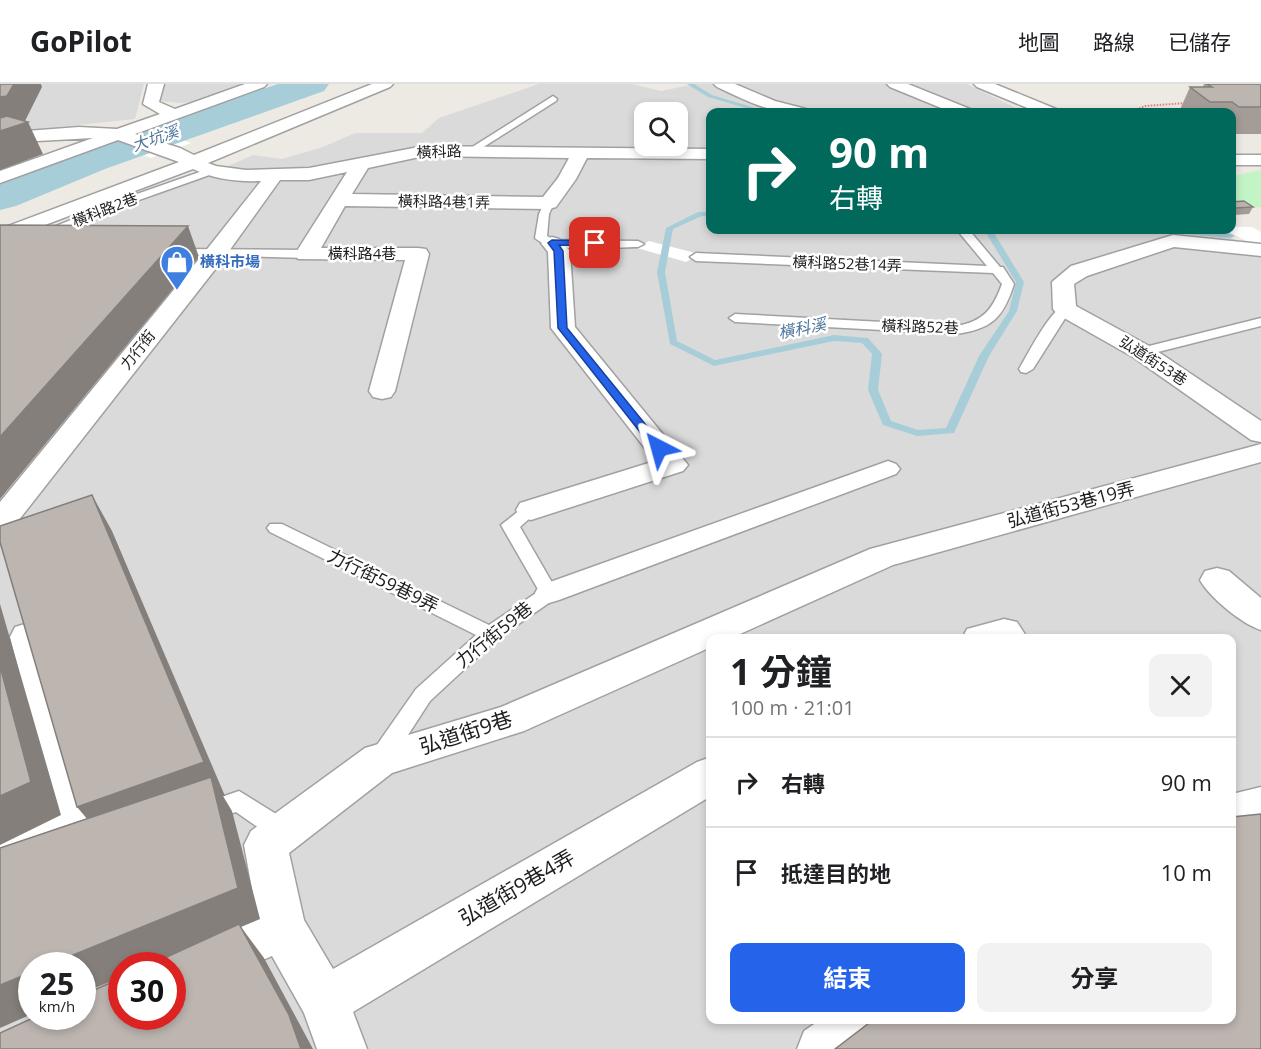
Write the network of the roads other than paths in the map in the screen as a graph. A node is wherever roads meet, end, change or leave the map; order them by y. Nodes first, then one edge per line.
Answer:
1 (156, 84) edge
2 (259, 84) edge
3 (385, 84) edge
4 (722, 84) edge
5 (895, 84) edge
6 (982, 84) edge
7 (553, 99) dead end
8 (783, 108) edge
9 (954, 108) edge
10 (1040, 108) edge
11 (172, 114) junction
12 (122, 135) junction
13 (0, 138) edge
14 (471, 151) junction
15 (581, 152) junction
16 (706, 154) edge
17 (1236, 160) edge
18 (1261, 160) edge
19 (194, 162) junction
20 (362, 163) junction
21 (211, 171) junction
22 (274, 175) junction
23 (0, 177) edge
24 (340, 200) junction
25 (549, 203) junction
26 (968, 234) edge
27 (552, 243) junction
28 (638, 244) dead end
29 (2, 246) edge
30 (41, 250) edge
31 (1261, 250) edge
32 (158, 252) edge
33 (216, 253) junction
34 (306, 254) junction
35 (696, 257) dead end
36 (999, 270) junction
37 (1065, 309) junction
38 (735, 318) dead end
39 (1261, 322) edge
40 (1142, 352) junction
41 (1026, 369) dead end
42 (382, 391) dead end
43 (1261, 434) edge
44 (1261, 453) edge
45 (888, 469) dead end
46 (531, 510) joint
47 (3, 528) edge
48 (276, 528) dead end
49 (882, 557) joint
50 (1217, 580) dead end
51 (549, 593) junction
52 (19, 606) edge
53 (1261, 617) edge
54 (490, 634) junction
55 (706, 634) edge
56 (706, 634) edge
57 (379, 760) junction
58 (706, 778) edge
59 (1261, 806) edge
60 (1236, 812) edge
61 (184, 819) edge
62 (284, 832) junction
63 (0, 860) edge
64 (282, 928) junction
65 (186, 970) edge
66 (324, 1001) junction
67 (857, 1024) edge
68 (342, 1049) edge
69 (822, 1049) edge

1 - 11 street
2 - 11 street
3 - 19 street
4 - 8 street
5 - 9 street
6 - 10 street
7 - 14 lane
11 - 12 street
12 - 13 street
12 - 19 street, 橫科路
12 - 23 street
14 - 15 street, 橫科路
14 - 20 street, 橫科路
15 - 16 street, 橫科路
15 - 25 street
17 - 18 street
19 - 21 street, 橫科路
19 - 29 street
20 - 22 street, 橫科路
20 - 24 street, 橫科路4巷
21 - 22 street, 橫科路
21 - 29 lane, 橫科路2巷
22 - 33 street, 力行街
24 - 25 street, 橫科路4巷1弄
24 - 34 street, 橫科路4巷
25 - 27 lane
26 - 36 lane, 橫科路52巷
27 - 28 lane
27 - 46 street
29 - 30 lane
31 - 37 street
32 - 33 lane
33 - 34 lane
33 - 47 street, 力行街
34 - 42 street, 橫科路4巷
35 - 36 lane, 橫科路52巷14弄
36 - 38 lane, 橫科路52巷
37 - 40 street, 弘道街53巷
37 - 41 lane
39 - 40 lane
40 - 43 street, 弘道街53巷
44 - 49 street, 弘道街53巷19弄
45 - 51 street
46 - 51 lane, 力行街59巷
48 - 54 lane, 力行街59巷9弄
49 - 56 street, 弘道街9巷
50 - 53 street
51 - 54 lane, 力行街59巷
52 - 63 street
54 - 57 lane, 力行街59巷
55 - 57 street, 弘道街9巷
57 - 62 street, 弘道街9巷
58 - 66 street, 弘道街9巷4弄
59 - 60 street
61 - 62 lane
62 - 64 street, 弘道街9巷
64 - 65 street
64 - 66 street, 弘道街9巷
66 - 68 street, 弘道街9巷
67 - 69 street

